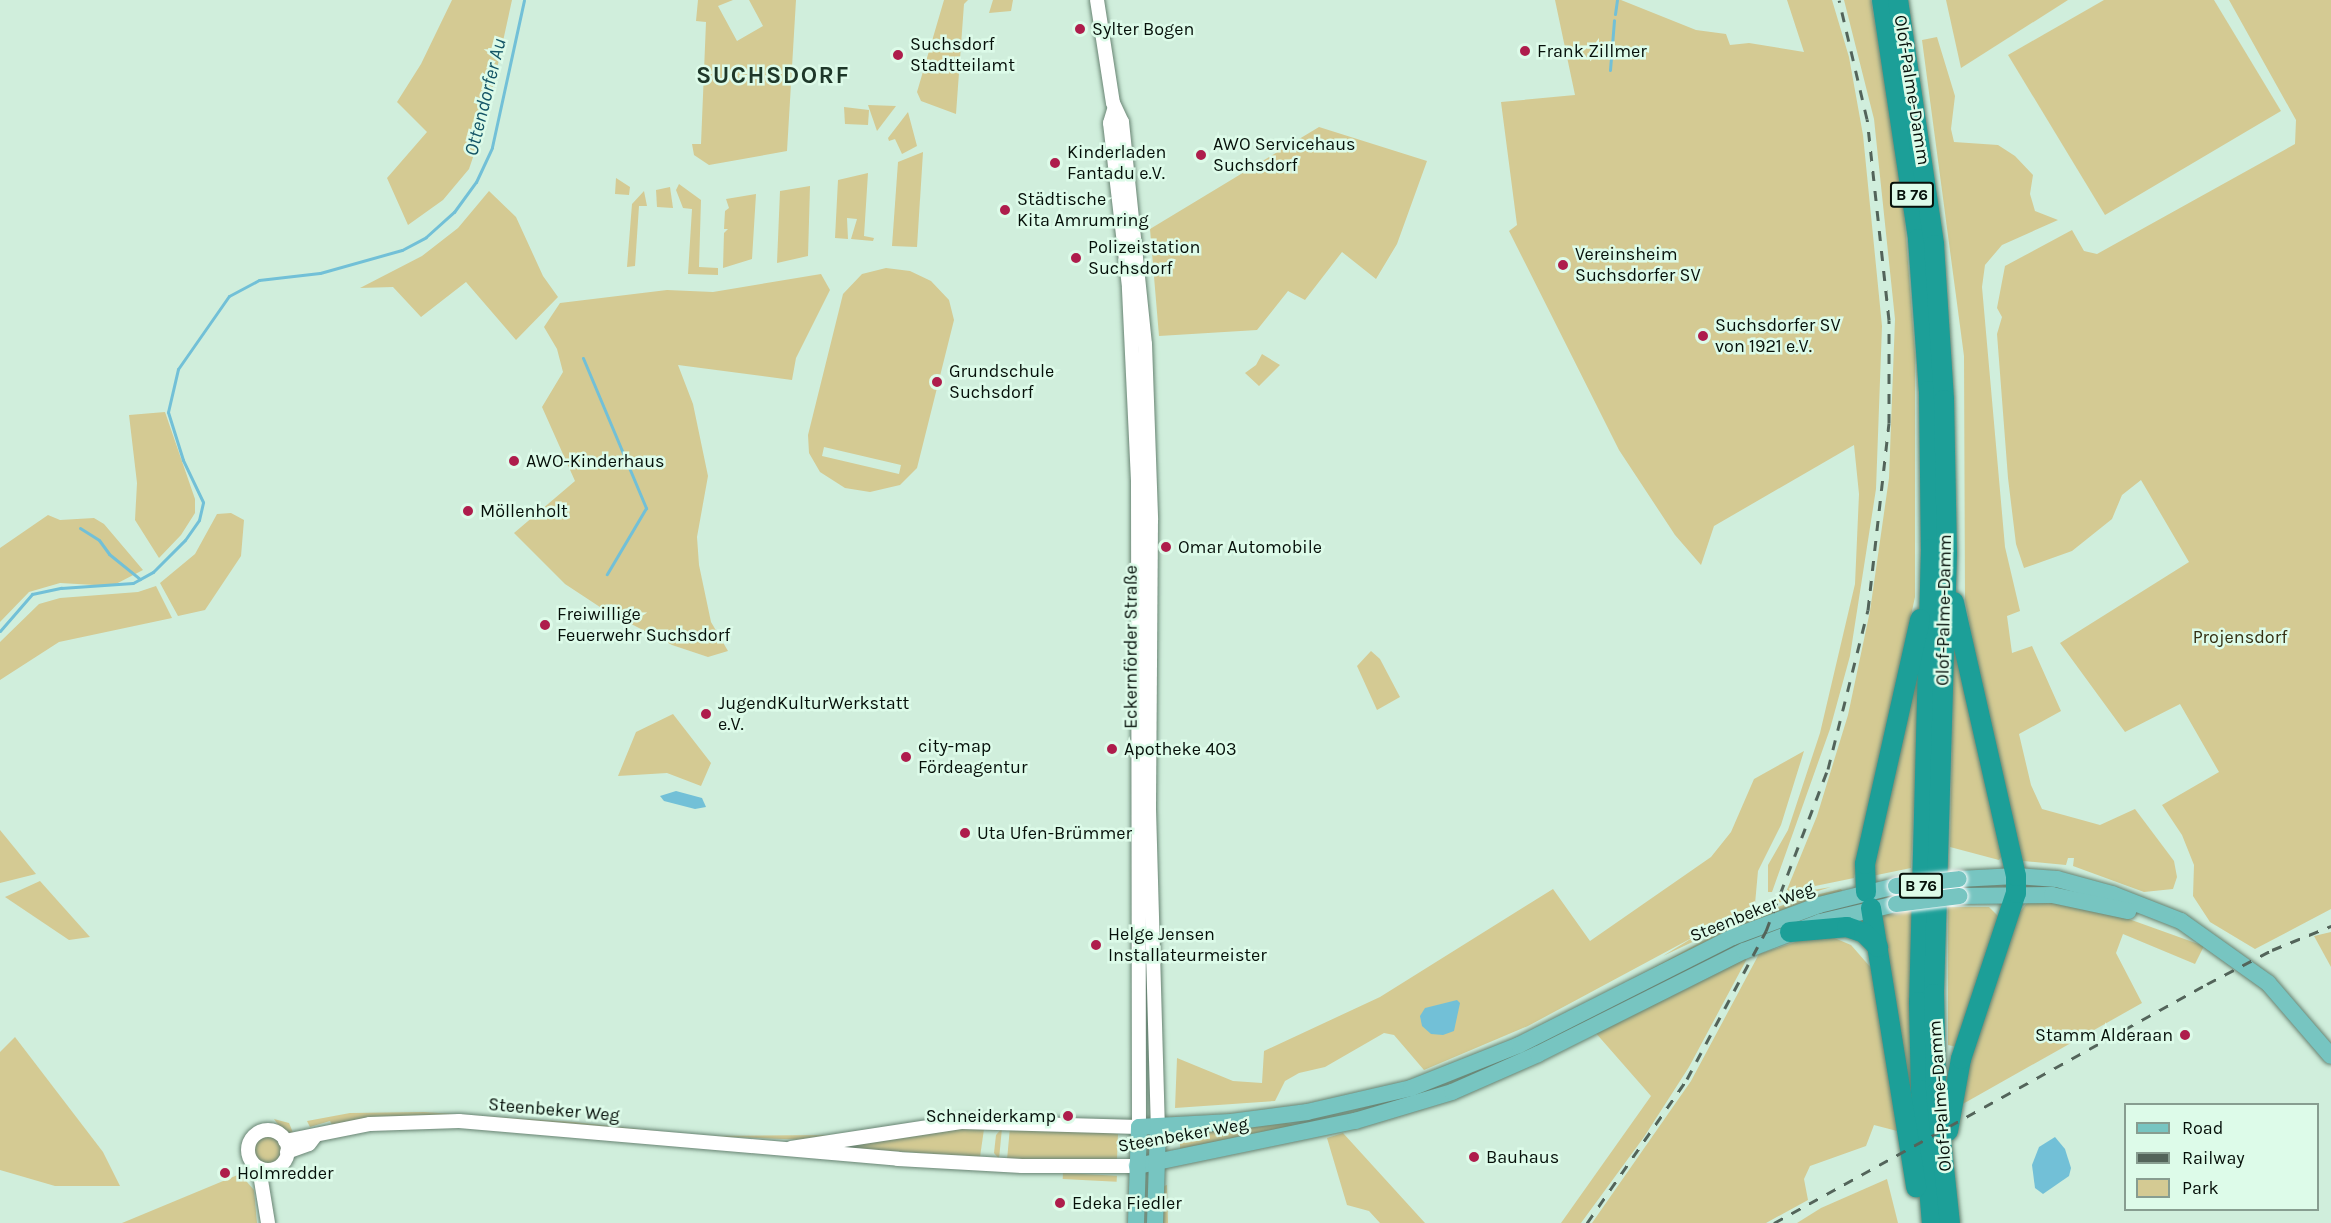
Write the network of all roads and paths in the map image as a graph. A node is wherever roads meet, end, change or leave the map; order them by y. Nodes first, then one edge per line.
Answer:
1 (1097, 0) edge
2 (1882, 0) edge
3 (1898, 0) edge
4 (1114, 110) junction
5 (1939, 551) junction
6 (2016, 885) junction
7 (1869, 900) junction
8 (1790, 932) junction
9 (1878, 947) junction
10 (1561, 1033) junction
11 (2331, 1056) edge
12 (1158, 1126) junction
13 (1139, 1127) junction
14 (286, 1147) junction
15 (791, 1148) junction
16 (1157, 1162) junction
17 (1137, 1166) junction
18 (265, 1169) junction
19 (1945, 1179) junction
20 (268, 1223) edge
21 (1136, 1223) edge
22 (1155, 1223) edge
23 (1924, 1223) edge
24 (1932, 1223) edge
25 (1950, 1223) edge

1 - 4 street, Eckernförder Straße
2 - 5 highway, Olof-Palme-Damm / B 76
3 - 5 highway, Olof-Palme-Damm / B 76
4 - 12 street, Eckernförder Straße
4 - 13 street, Eckernförder Straße
5 - 6 highway
5 - 7 highway
5 - 19 highway, Olof-Palme-Damm / B 76
5 - 24 highway, Olof-Palme-Damm / B 76
6 - 7 main road, Steenbeker Weg, bridge
6 - 7 main road, Steenbeker Weg, bridge
6 - 11 main road, Steenbeker Weg
6 - 19 highway
7 - 8 main road, Steenbeker Weg
7 - 9 highway
7 - 10 main road, Steenbeker Weg
8 - 9 highway
8 - 10 main road, Steenbeker Weg
9 - 23 highway
10 - 12 main road, Steenbeker Weg
10 - 16 main road, Steenbeker Weg
12 - 13 main road, Steenbeker Weg
12 - 16 main road, Eckernförder Straße
13 - 15 street, Steenbeker Weg
13 - 17 main road, Eckernförder Straße
14 - 15 street, Steenbeker Weg
14 - 18 street, Steenbeker Weg
14 - 18 street
15 - 17 street, Steenbeker Weg
16 - 17 main road, Steenbeker Weg
16 - 22 main road, Eckernförder Straße
17 - 21 main road, Eckernförder Straße
18 - 20 street
19 - 25 highway, Olof-Palme-Damm / B 76

